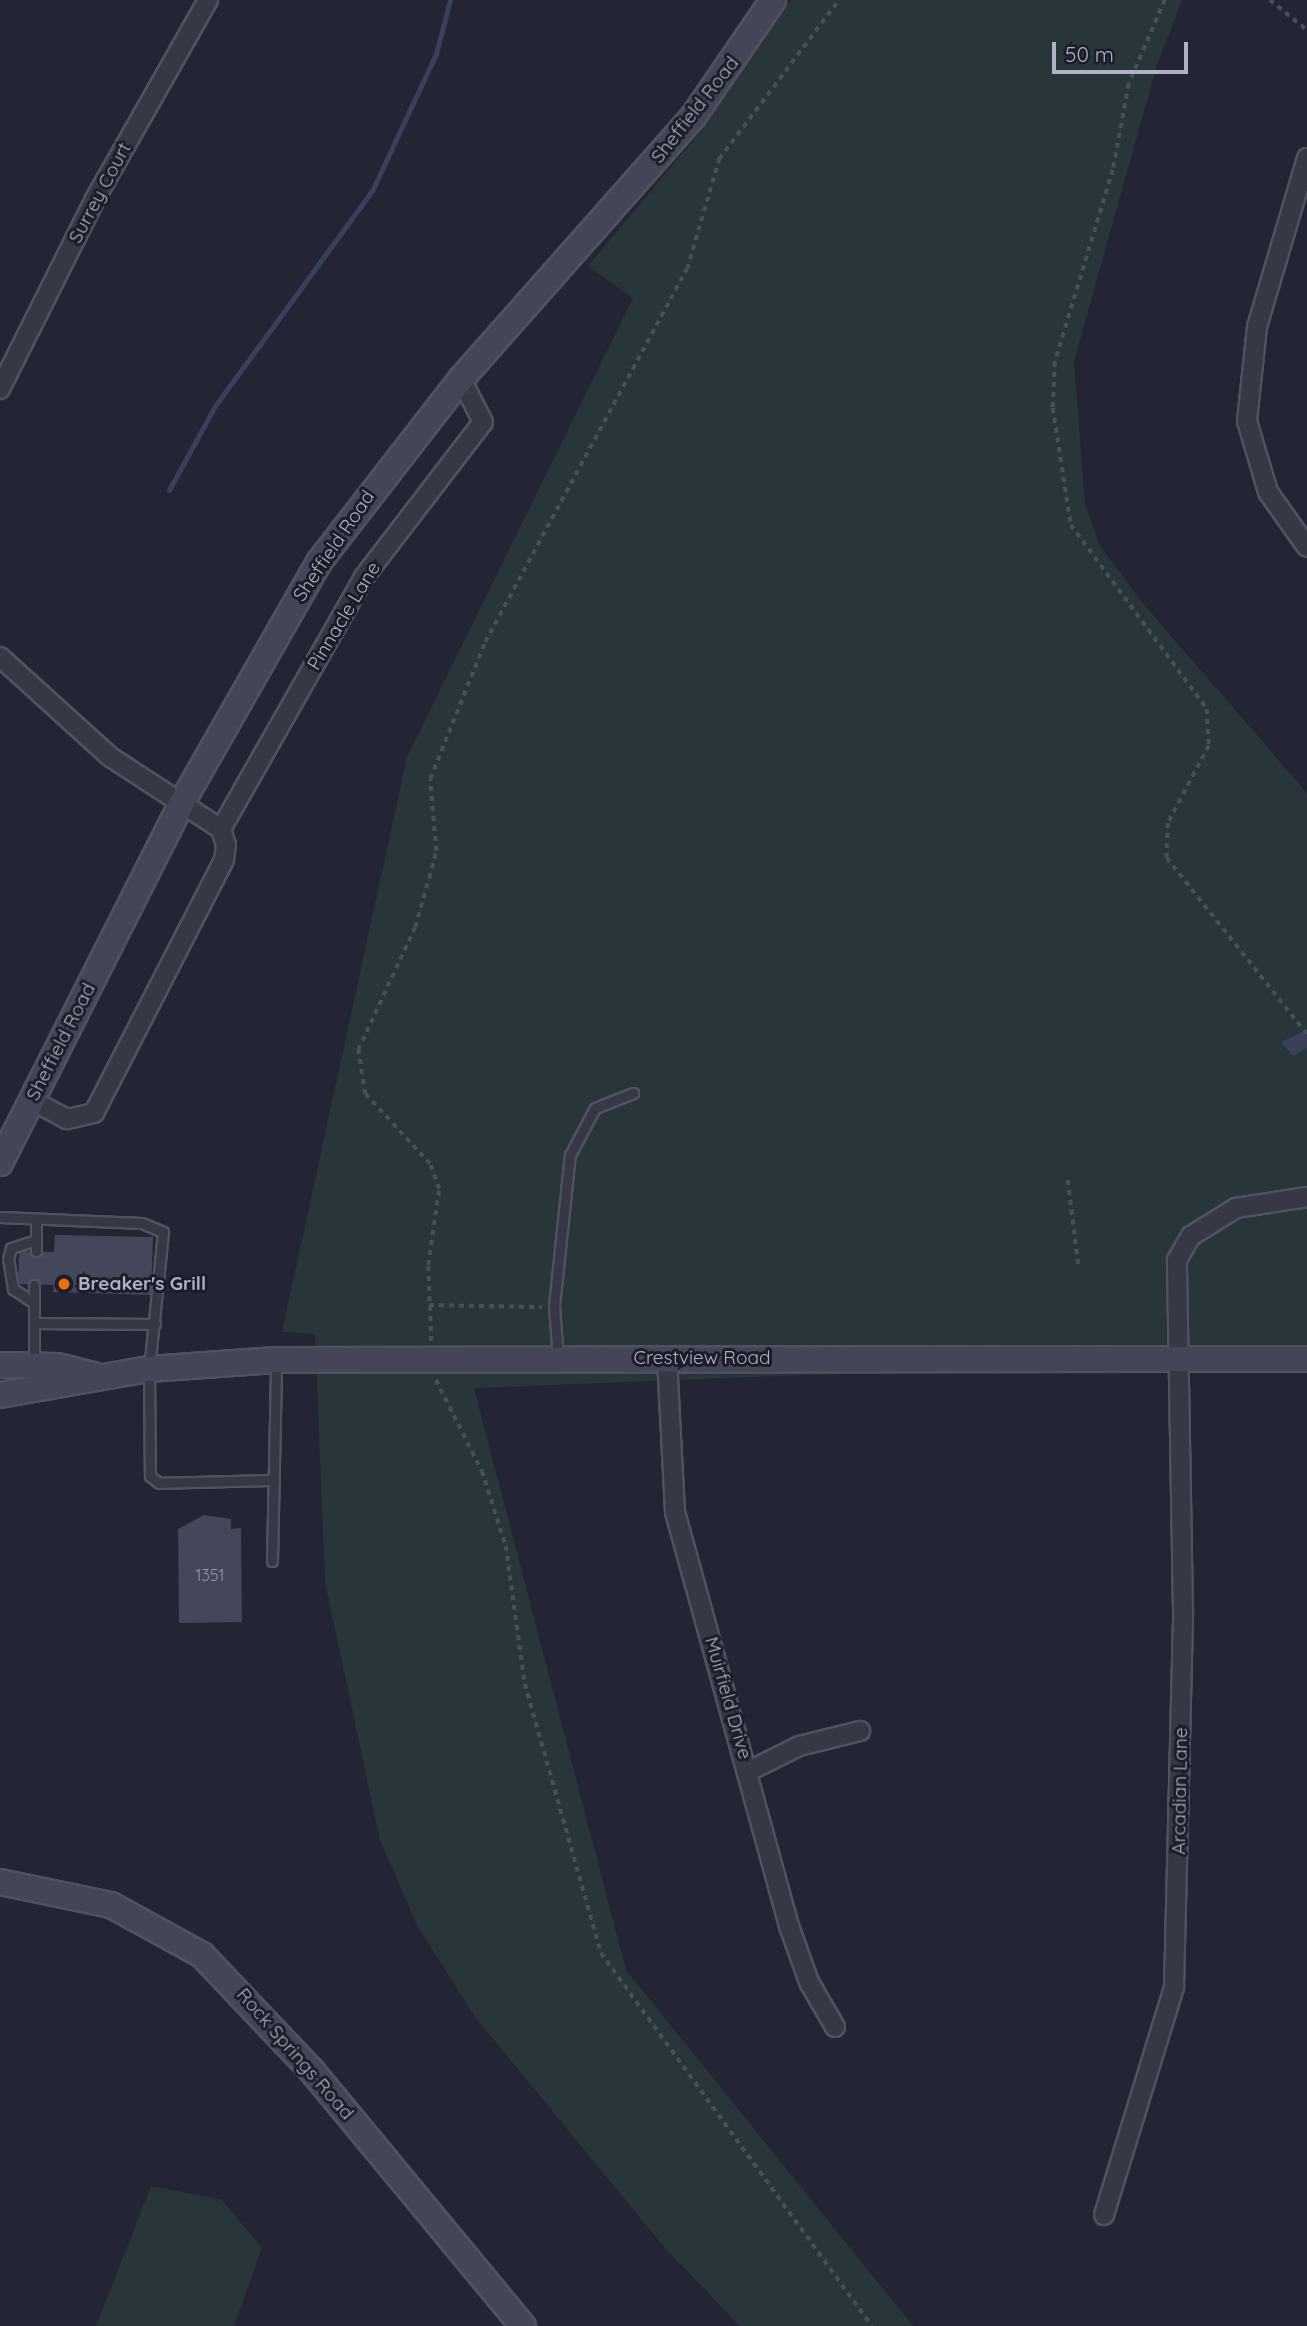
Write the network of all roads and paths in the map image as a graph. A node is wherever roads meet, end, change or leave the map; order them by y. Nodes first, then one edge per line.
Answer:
1 (208, 0) edge
2 (773, 0) edge
3 (1165, 0) edge
4 (1270, 0) edge
5 (1307, 30) edge
6 (1307, 158) edge
7 (461, 379) junction
8 (0, 389) edge
9 (1307, 547) edge
10 (0, 657) edge
11 (181, 804) junction
12 (221, 829) junction
13 (1306, 1032) edge
14 (633, 1093) dead end
15 (32, 1100) junction
16 (0, 1163) edge
17 (1068, 1180) dead end
18 (1307, 1197) edge
19 (0, 1217) edge
20 (36, 1220) junction
21 (36, 1240) junction
22 (36, 1251) dead end
23 (1079, 1269) dead end
24 (34, 1284) dead end
25 (34, 1303) junction
26 (429, 1305) dead end
27 (554, 1306) junction
28 (34, 1323) junction
29 (155, 1324) junction
30 (1176, 1356) junction
31 (558, 1359) junction
32 (667, 1359) junction
33 (1307, 1359) edge
34 (276, 1360) junction
35 (0, 1365) edge
36 (34, 1365) junction
37 (149, 1369) junction
38 (99, 1376) junction
39 (0, 1395) edge
40 (274, 1480) junction
41 (272, 1561) dead end
42 (860, 1731) dead end
43 (749, 1771) junction
44 (0, 1882) edge
45 (835, 2027) dead end
46 (1104, 2215) dead end
47 (523, 2326) edge

1 - 8 street, Surrey Court
2 - 7 street, Sheffield Road
3 - 13 path
4 - 5 path
6 - 9 street
7 - 11 street, Sheffield Road
7 - 12 street, Pinnacle Lane
10 - 11 street
11 - 12 street
11 - 15 street, Sheffield Road
12 - 15 street
14 - 27 lane
15 - 16 street, Sheffield Road
17 - 23 path
18 - 30 street, Arcadian Lane
19 - 20 lane
20 - 21 lane
20 - 29 lane
21 - 22 lane
21 - 25 lane
24 - 25 lane
25 - 28 lane
26 - 27 path
27 - 31 lane
28 - 29 lane
28 - 36 lane
29 - 37 lane
30 - 32 street, Crestview Road
30 - 33 street, Crestview Road
30 - 46 street, Arcadian Lane
31 - 32 street, Crestview Road
31 - 34 street, Crestview Road
32 - 43 street, Muirfield Drive
34 - 37 street, Crestview Road
34 - 40 lane
35 - 36 street, Crestview Road
36 - 38 street, Crestview Road
37 - 38 street, Crestview Road
37 - 40 lane
38 - 39 street, Crestview Road
40 - 41 lane
42 - 43 street
43 - 45 street, Muirfield Drive
44 - 47 street, Rock Springs Road

